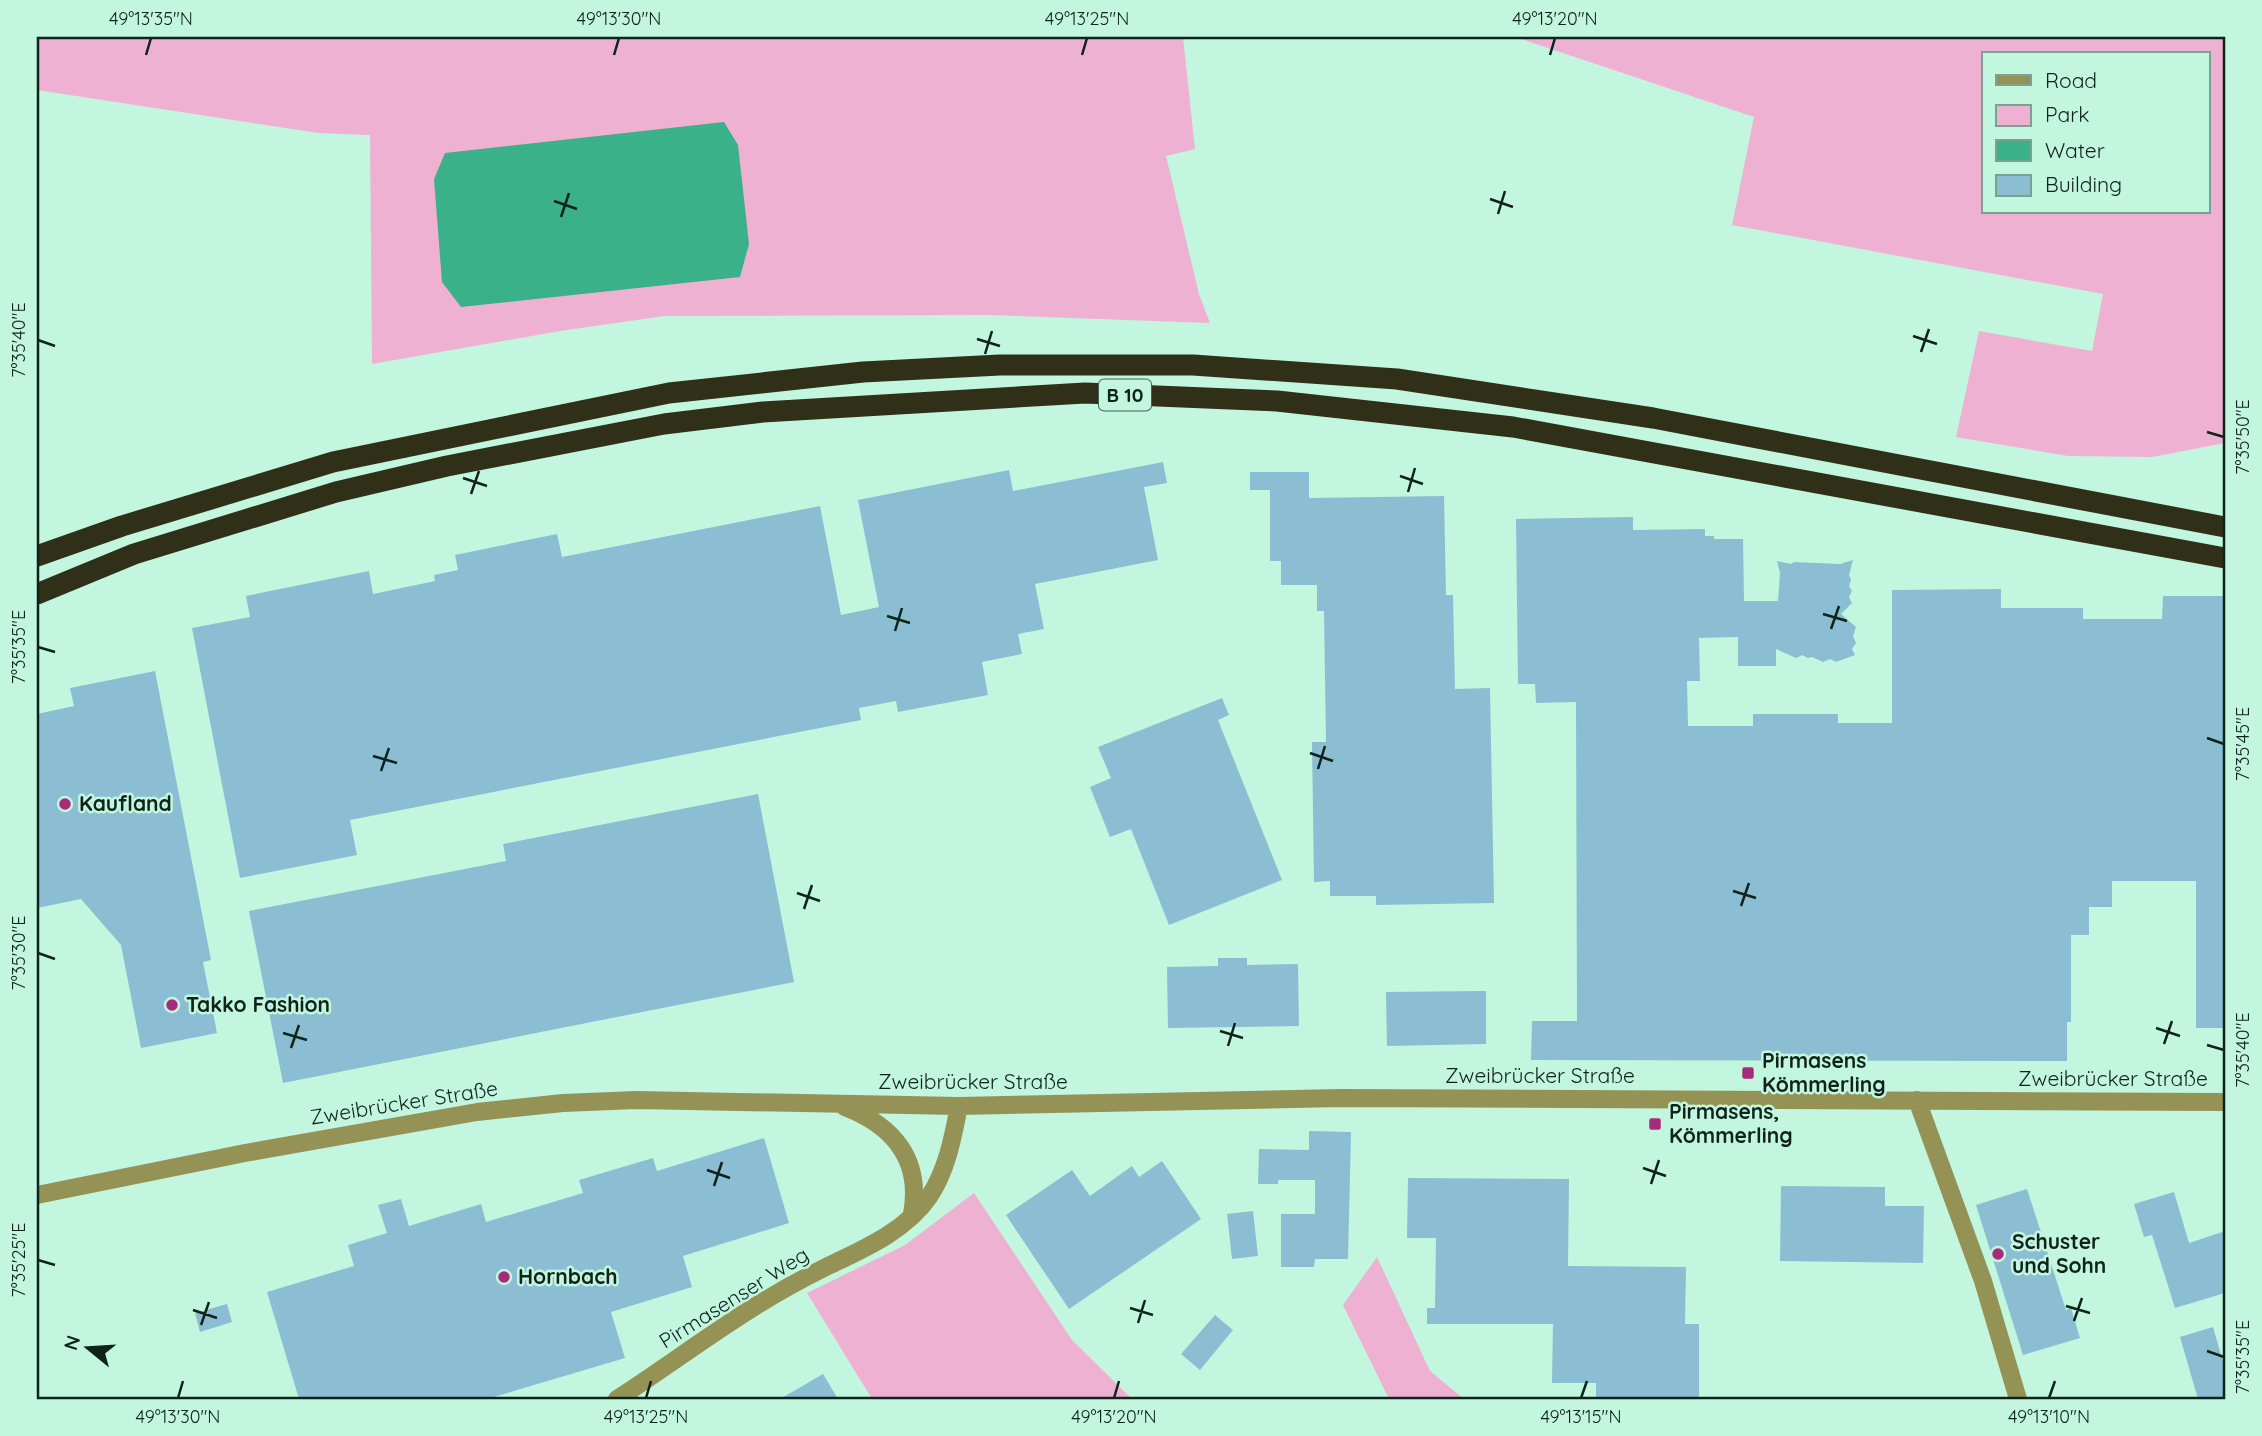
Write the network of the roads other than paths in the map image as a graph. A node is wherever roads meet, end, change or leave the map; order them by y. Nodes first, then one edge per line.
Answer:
1 (2225, 527) edge
2 (37, 556) edge
3 (2225, 558) edge
4 (37, 594) edge
5 (1917, 1100) junction
6 (2225, 1102) edge
7 (838, 1105) junction
8 (959, 1106) junction
9 (37, 1195) edge
10 (911, 1216) junction
11 (617, 1399) edge
12 (2018, 1399) edge

1 - 2 highway, B 10
3 - 4 highway, B 10
5 - 6 street, Zweibrücker Straße
5 - 8 street, Zweibrücker Straße
5 - 12 street
7 - 8 street, Zweibrücker Straße
7 - 9 street, Zweibrücker Straße
7 - 10 street
8 - 10 street, Pirmasenser Weg
10 - 11 street, Pirmasenser Weg

